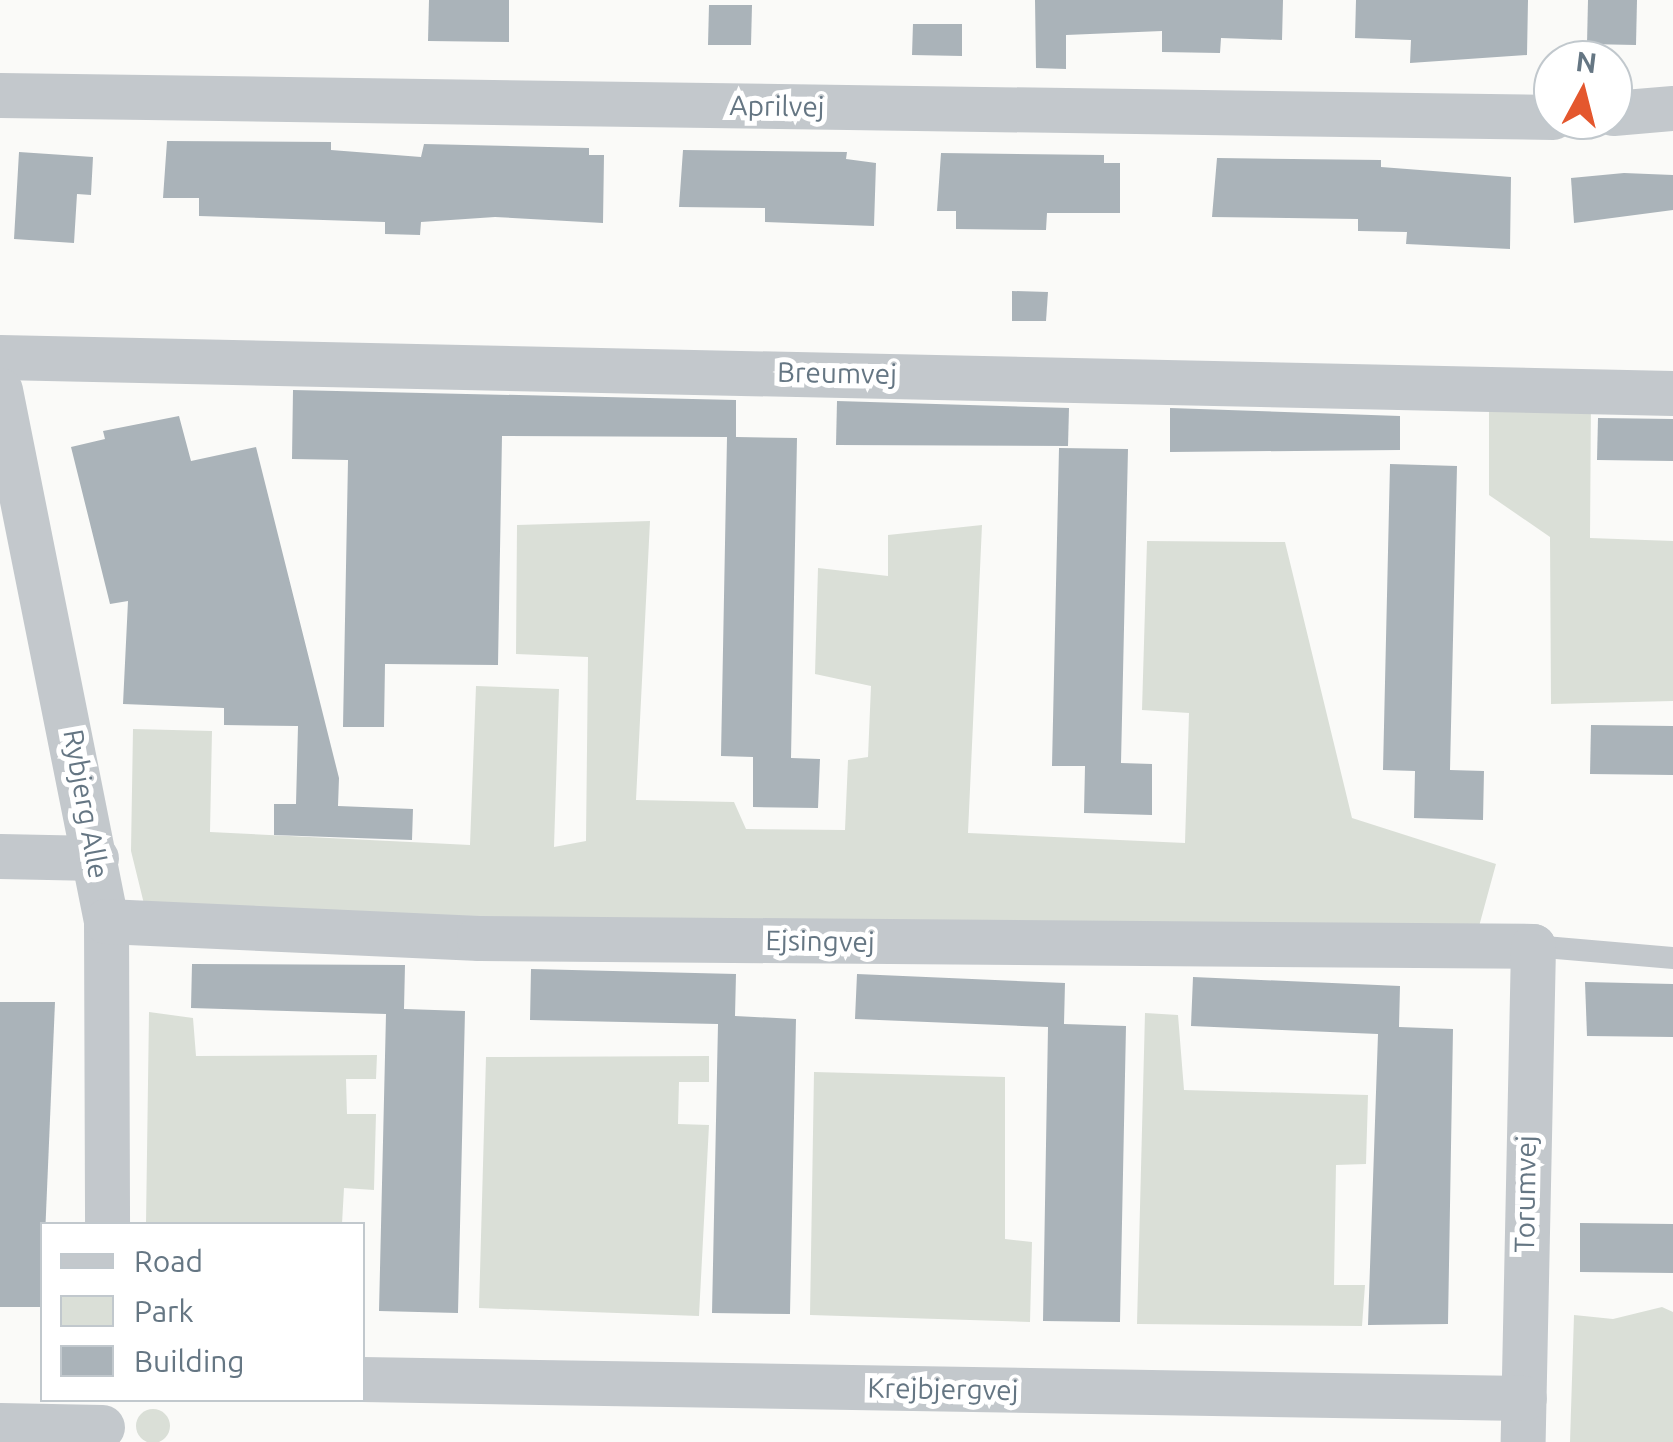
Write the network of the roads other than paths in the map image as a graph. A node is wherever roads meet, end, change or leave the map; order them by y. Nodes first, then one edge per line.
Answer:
1 (0, 95) edge
2 (1673, 108) edge
3 (1633, 111) edge
4 (1533, 117) edge
5 (0, 357) edge
6 (0, 390) edge
7 (1673, 393) edge
8 (0, 856) edge
9 (96, 858) junction
10 (106, 921) junction
11 (1533, 946) junction
12 (1673, 958) edge
13 (107, 1222) edge
14 (365, 1379) edge
15 (1524, 1420) edge
16 (102, 1423) edge
17 (0, 1425) edge

1 - 4 street, Aprilvej
2 - 3 street
5 - 7 street, Breumvej
6 - 9 street, Rybjerg Alle
8 - 9 street
9 - 10 street, Rybjerg Alle
10 - 11 street, Ejsingvej
10 - 13 street, Rybjerg Alle
11 - 12 lane
11 - 15 street, Torumvej
14 - 15 street, Krejbjergvej
16 - 17 street

